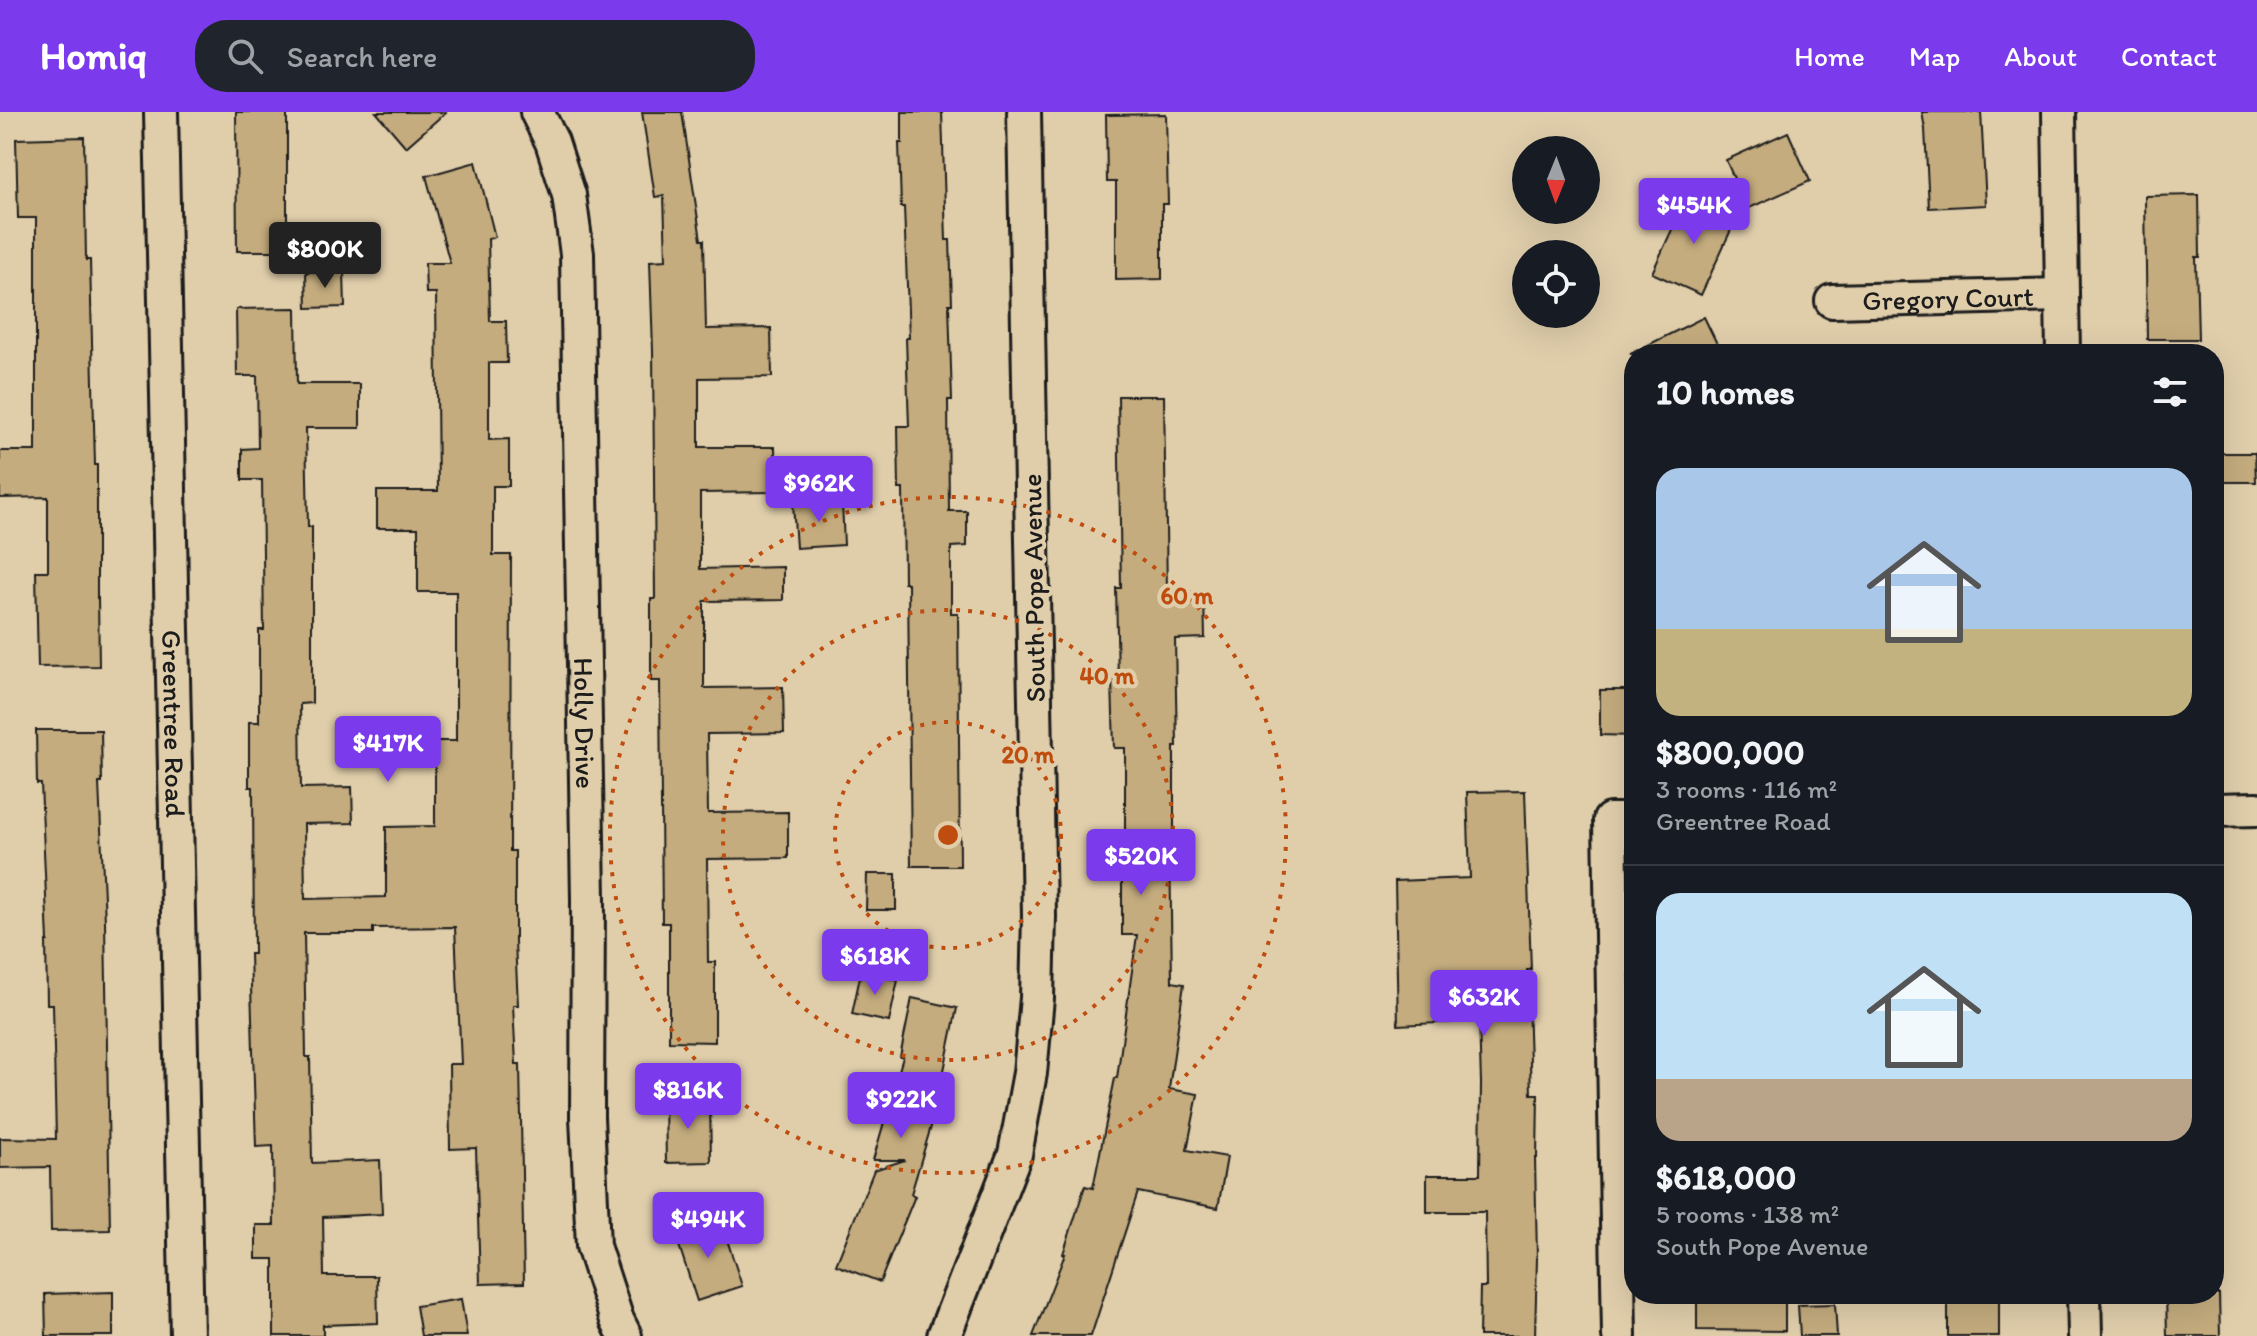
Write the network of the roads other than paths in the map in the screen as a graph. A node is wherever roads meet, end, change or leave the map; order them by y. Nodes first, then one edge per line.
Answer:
1 (161, 112) edge
2 (537, 112) edge
3 (1024, 112) edge
4 (2059, 112) edge
5 (2062, 295) junction
6 (1832, 301) dead end
7 (2063, 344) edge
8 (2257, 809) edge
9 (2224, 810) edge
10 (1622, 820) edge
11 (2084, 1304) edge
12 (187, 1336) edge
13 (625, 1336) edge
14 (944, 1336) edge
15 (1619, 1336) edge
16 (2085, 1336) edge

1 - 12 street, Greentree Road
2 - 13 street, Holly Drive
3 - 14 street, South Pope Avenue
4 - 5 street, Gregory Court
5 - 6 street, Gregory Court
5 - 7 street, Gregory Court
8 - 9 street
10 - 15 street
11 - 16 street

